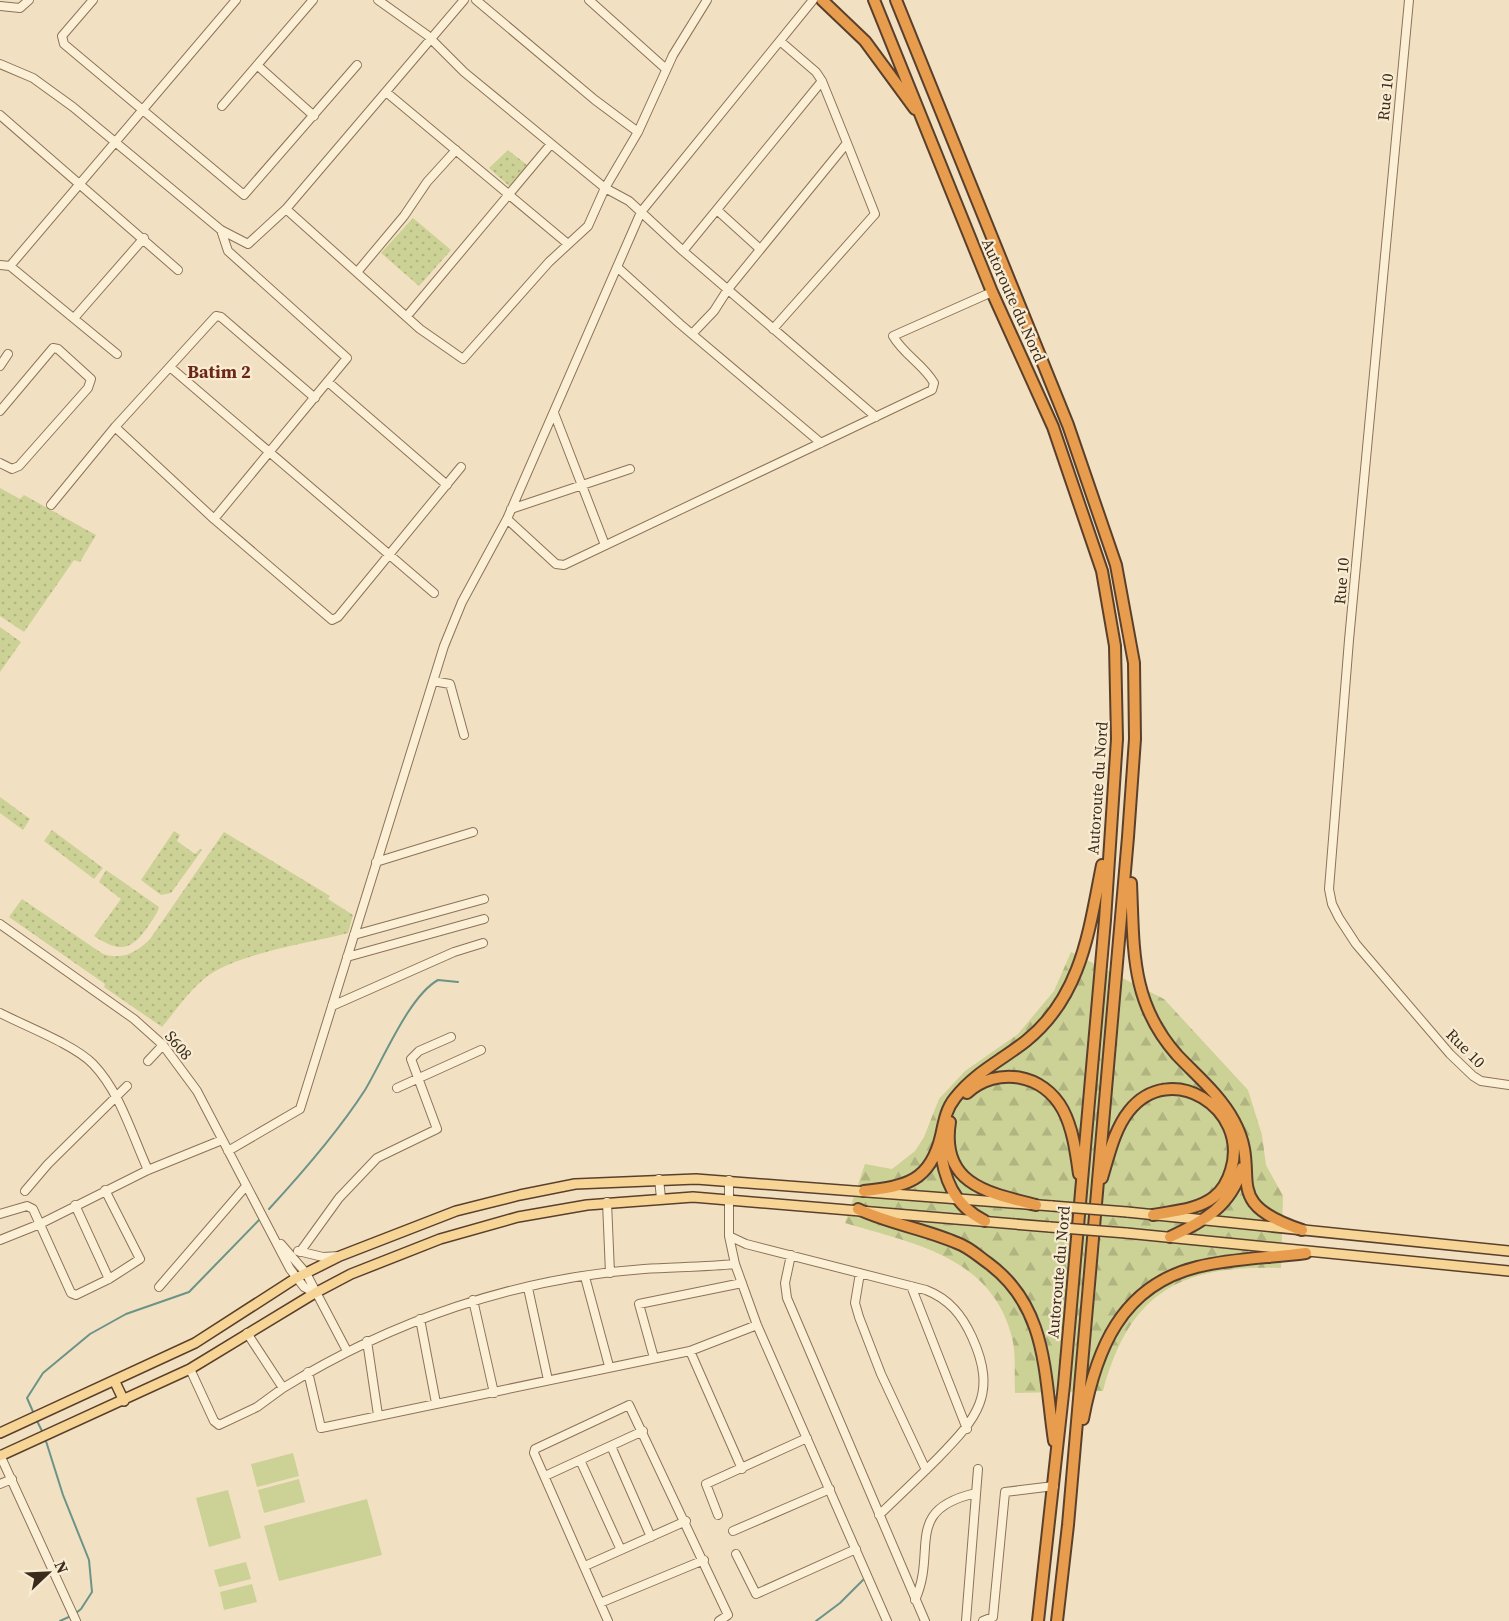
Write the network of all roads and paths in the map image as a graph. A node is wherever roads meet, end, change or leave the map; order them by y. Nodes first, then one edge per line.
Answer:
1 (28, 0) edge
2 (93, 0) edge
3 (236, 0) edge
4 (313, 0) edge
5 (378, 0) edge
6 (464, 0) edge
7 (476, 0) edge
8 (589, 0) edge
9 (813, 0) edge
10 (822, 0) edge
11 (874, 0) edge
12 (896, 0) edge
13 (1409, 0) edge
14 (704, 1) edge
15 (0, 6) edge
16 (430, 39) junction
17 (780, 41) junction
18 (0, 64) edge
19 (257, 65) junction
20 (357, 66) dead end
21 (666, 69) junction
22 (822, 81) junction
23 (386, 92) junction
24 (222, 106) dead end
25 (142, 110) junction
26 (0, 115) edge
27 (314, 116) junction
28 (638, 132) junction
29 (931, 138) junction
30 (115, 141) junction
31 (847, 143) junction
32 (550, 144) junction
33 (456, 150) junction
34 (80, 184) junction
35 (605, 188) junction
36 (508, 194) junction
37 (286, 209) junction
38 (717, 210) junction
39 (641, 212) junction
40 (221, 230) junction
41 (144, 238) junction
42 (568, 244) junction
43 (760, 249) junction
44 (683, 251) junction
45 (0, 265) edge
46 (10, 266) junction
47 (617, 267) junction
48 (178, 270) dead end
49 (358, 271) junction
50 (728, 289) junction
51 (992, 292) junction
52 (406, 316) junction
53 (75, 317) junction
54 (773, 329) junction
55 (692, 334) junction
56 (8, 354) dead end
57 (117, 354) dead end
58 (0, 366) edge
59 (170, 367) junction
60 (328, 382) junction
61 (315, 398) junction
62 (0, 411) edge
63 (554, 413) junction
64 (876, 417) junction
65 (115, 428) junction
66 (821, 443) junction
67 (271, 452) junction
68 (0, 463) edge
69 (461, 467) dead end
70 (630, 469) dead end
71 (447, 485) junction
72 (582, 487) junction
73 (51, 505) dead end
74 (511, 509) junction
75 (214, 519) junction
76 (507, 519) junction
77 (605, 545) junction
78 (390, 554) junction
79 (434, 593) dead end
80 (433, 681) junction
81 (464, 735) dead end
82 (1109, 830) junction
83 (473, 832) dead end
84 (1128, 837) junction
85 (376, 862) junction
86 (484, 899) dead end
87 (484, 919) dead end
88 (0, 924) edge
89 (354, 934) junction
90 (483, 943) dead end
91 (347, 957) junction
92 (332, 1006) junction
93 (0, 1013) edge
94 (451, 1037) dead end
95 (163, 1046) junction
96 (481, 1050) dead end
97 (148, 1061) dead end
98 (420, 1079) junction
99 (1509, 1085) edge
100 (127, 1086) dead end
101 (397, 1088) dead end
102 (116, 1097) junction
103 (222, 1140) junction
104 (939, 1141) junction
105 (228, 1151) junction
106 (1243, 1162) junction
107 (148, 1170) junction
108 (659, 1179) junction
109 (729, 1180) junction
110 (246, 1186) junction
111 (1080, 1186) junction
112 (105, 1190) junction
113 (25, 1191) dead end
114 (864, 1191) junction
115 (661, 1198) junction
116 (957, 1199) junction
117 (728, 1200) junction
118 (1096, 1202) junction
119 (607, 1203) junction
120 (75, 1205) junction
121 (1036, 1205) junction
122 (858, 1209) junction
123 (0, 1214) edge
124 (1153, 1215) junction
125 (1203, 1220) junction
126 (986, 1221) junction
127 (40, 1224) junction
128 (1302, 1230) junction
129 (729, 1236) junction
130 (1170, 1237) junction
131 (276, 1239) junction
132 (0, 1240) edge
133 (1509, 1251) edge
134 (300, 1252) junction
135 (1306, 1253) junction
136 (791, 1255) junction
137 (340, 1256) junction
138 (735, 1264) junction
139 (1509, 1271) edge
140 (306, 1273) junction
141 (610, 1273) junction
142 (860, 1273) junction
143 (585, 1277) junction
144 (296, 1278) junction
145 (109, 1279) junction
146 (742, 1283) junction
147 (910, 1286) junction
148 (159, 1287) dead end
149 (528, 1288) junction
150 (315, 1293) junction
151 (473, 1300) junction
152 (420, 1319) junction
153 (757, 1325) junction
154 (247, 1333) junction
155 (367, 1341) junction
156 (347, 1351) junction
157 (690, 1351) junction
158 (654, 1358) junction
159 (609, 1366) junction
160 (190, 1369) junction
161 (308, 1372) junction
162 (549, 1380) junction
163 (115, 1382) junction
164 (282, 1388) junction
165 (494, 1393) junction
166 (124, 1401) junction
167 (436, 1403) junction
168 (378, 1415) junction
169 (967, 1429) junction
170 (643, 1431) junction
171 (0, 1433) edge
172 (807, 1438) junction
173 (611, 1446) junction
174 (0, 1455) edge
175 (1057, 1456) junction
176 (580, 1460) junction
177 (742, 1469) junction
178 (978, 1469) dead end
179 (926, 1470) junction
180 (1072, 1473) junction
181 (545, 1476) junction
182 (12, 1479) junction
183 (0, 1484) edge
184 (1054, 1486) junction
185 (830, 1489) junction
186 (976, 1493) junction
187 (718, 1515) dead end
188 (879, 1515) junction
189 (686, 1521) junction
190 (733, 1530) dead end
191 (651, 1537) junction
192 (856, 1549) junction
193 (621, 1550) junction
194 (735, 1554) dead end
195 (704, 1560) junction
196 (585, 1566) junction
197 (915, 1600) junction
198 (600, 1603) junction
199 (74, 1617) edge
200 (608, 1621) edge
201 (719, 1621) edge
202 (887, 1621) edge
203 (925, 1621) edge
204 (966, 1621) edge
205 (983, 1621) edge
206 (1038, 1621) edge
207 (1057, 1621) edge

1 - 15 street
2 - 25 street
3 - 25 street
4 - 19 street
5 - 16 street
6 - 16 street
7 - 28 street
8 - 21 street
9 - 17 street
10 - 29 highway
11 - 29 highway, Autoroute du Nord
12 - 84 highway, Autoroute du Nord
13 - 99 street, Rue 10
14 - 21 street
16 - 23 street
16 - 32 street
17 - 22 street
17 - 39 street
18 - 30 street
19 - 24 street
19 - 27 street
20 - 27 street
21 - 28 street
22 - 31 street
22 - 38 street
23 - 33 street
23 - 37 street
25 - 27 street
25 - 30 street
26 - 34 street
28 - 35 street
29 - 51 highway, Autoroute du Nord
30 - 34 street
30 - 40 street
31 - 43 street
31 - 54 street
32 - 35 street
32 - 36 street
33 - 36 street
33 - 49 street
34 - 41 street
34 - 46 street
35 - 39 street
35 - 42 street
36 - 42 street
36 - 52 street
37 - 40 street
37 - 49 street
38 - 43 street
38 - 44 street
39 - 44 street
39 - 47 street
40 - 60 street
41 - 48 street
41 - 53 street
42 - 52 street
43 - 50 street
44 - 50 street
45 - 46 street
46 - 53 street
47 - 55 street
47 - 63 street
49 - 52 street
50 - 54 street
50 - 55 street
51 - 64 street
51 - 82 highway, Autoroute du Nord
53 - 57 street
54 - 64 street
55 - 66 street
56 - 58 street
59 - 61 street
59 - 65 street
59 - 67 street
60 - 61 street
60 - 71 street
61 - 67 street
62 - 68 street
63 - 72 street
63 - 74 street
64 - 66 street
65 - 73 street
65 - 75 street
66 - 77 street
67 - 75 street
67 - 78 street
69 - 71 street
70 - 72 street
71 - 78 street
72 - 74 street
72 - 77 street
74 - 76 street
75 - 78 street
76 - 77 street
76 - 80 street
78 - 79 street
80 - 81 street
80 - 85 street
82 - 104 highway
82 - 111 highway, Autoroute du Nord
83 - 85 street
84 - 106 highway
84 - 118 highway, Autoroute du Nord
85 - 89 street
86 - 89 street
87 - 91 street
88 - 95 street, S608
89 - 91 street
90 - 92 street
91 - 92 street
92 - 105 street
93 - 102 street
94 - 98 street
95 - 97 street
95 - 103 street, S608
96 - 98 street
98 - 101 street
98 - 134 street
100 - 102 street
102 - 107 street
102 - 113 street
103 - 105 street, S608
103 - 107 street
104 - 114 highway
104 - 116 highway
105 - 110 street, S608
106 - 125 highway
106 - 128 highway
107 - 112 street
108 - 109 main road
108 - 115 street
108 - 137 main road
109 - 114 main road
109 - 117 street
110 - 131 street, S608
110 - 148 street
111 - 121 highway
111 - 175 highway, Autoroute du Nord
112 - 120 street
112 - 145 street
114 - 116 main road
115 - 117 main road
115 - 119 main road
116 - 121 main road
116 - 126 highway
117 - 122 main road
117 - 129 street
118 - 124 highway
118 - 180 highway, Autoroute du Nord
119 - 141 street
119 - 150 main road
120 - 127 street
120 - 145 street
121 - 124 main road, bridge
122 - 126 main road
122 - 175 highway
123 - 127 street
124 - 125 main road
125 - 128 main road
125 - 130 highway
126 - 130 main road, bridge
127 - 132 street
127 - 145 street
128 - 133 main road
129 - 136 street
129 - 138 street
130 - 135 main road
131 - 134 street
131 - 140 street, S608
131 - 144 street, S608
134 - 137 street
135 - 139 main road
135 - 180 highway
136 - 142 street
136 - 188 street
137 - 140 main road
138 - 141 street
138 - 146 street
140 - 144 main road
140 - 150 street, S608
141 - 143 street
142 - 147 street
142 - 179 street
143 - 149 street
143 - 159 street
144 - 150 street, S608
144 - 163 main road
146 - 153 street
146 - 158 street
147 - 169 street
147 - 169 street
149 - 151 street
149 - 162 street
150 - 154 main road
150 - 156 street
151 - 152 street
151 - 165 street
152 - 155 street
152 - 167 street
153 - 157 street
153 - 172 street
154 - 160 main road
154 - 164 street
155 - 156 street
155 - 168 street
156 - 161 street
157 - 158 street
157 - 177 street
158 - 159 street
159 - 162 street
160 - 164 street
160 - 166 main road
161 - 164 street
161 - 168 street
162 - 165 street
163 - 166 main road
163 - 171 main road
165 - 167 street
166 - 174 main road
167 - 168 street
169 - 179 street
170 - 173 street
170 - 181 street
170 - 189 street
172 - 177 street
172 - 185 street
173 - 176 street
173 - 191 street
174 - 182 street
175 - 184 highway, Autoroute du Nord
176 - 181 street
176 - 193 street
177 - 187 street
178 - 186 street
179 - 188 street
180 - 207 highway, Autoroute du Nord
181 - 196 street
182 - 183 street
182 - 199 street
184 - 205 street
184 - 206 highway, Autoroute du Nord
185 - 190 street
185 - 192 street
186 - 197 street
186 - 204 street
188 - 197 street
189 - 191 street
189 - 195 street
191 - 193 street
192 - 194 street
192 - 202 street
193 - 196 street
195 - 198 street
195 - 201 street
196 - 198 street
197 - 203 street
198 - 200 street

